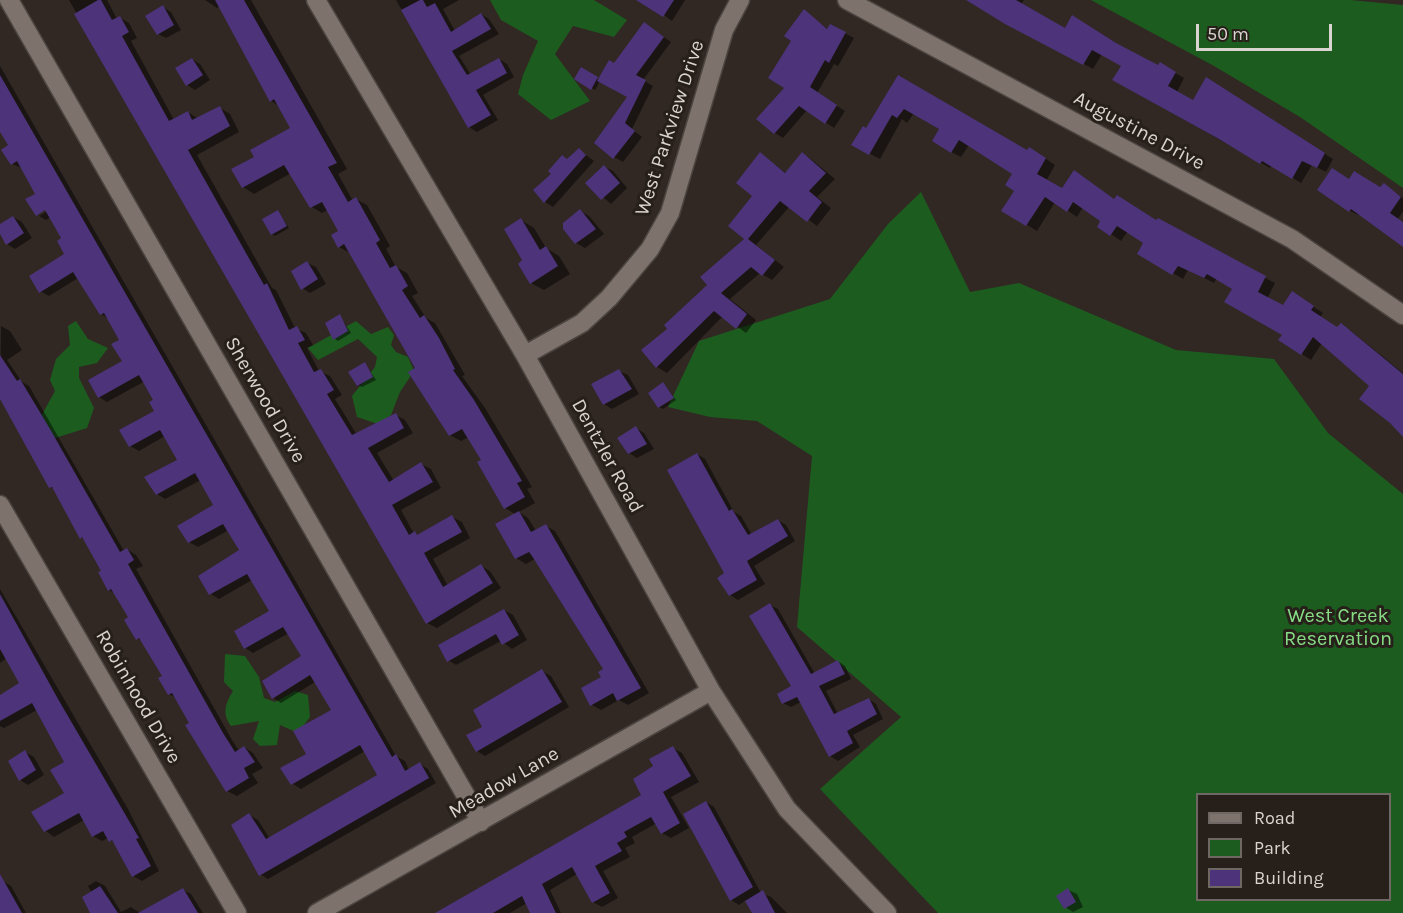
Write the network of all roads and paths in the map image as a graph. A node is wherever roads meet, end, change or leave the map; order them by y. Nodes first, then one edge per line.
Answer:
1 (9, 0) edge
2 (316, 0) edge
3 (740, 0) edge
4 (847, 0) edge
5 (1403, 315) edge
6 (525, 355) junction
7 (0, 505) edge
8 (711, 691) junction
9 (481, 822) junction
10 (237, 913) edge
11 (317, 913) edge
12 (887, 913) edge

1 - 9 street, Sherwood Drive
2 - 6 street, Dentzler Road
3 - 6 street, West Parkview Drive
4 - 5 street, Augustine Drive
6 - 8 street, Dentzler Road
7 - 10 street, Robinhood Drive
8 - 9 street, Meadow Lane
8 - 12 street, Dentzler Road
9 - 11 street, Meadow Lane

